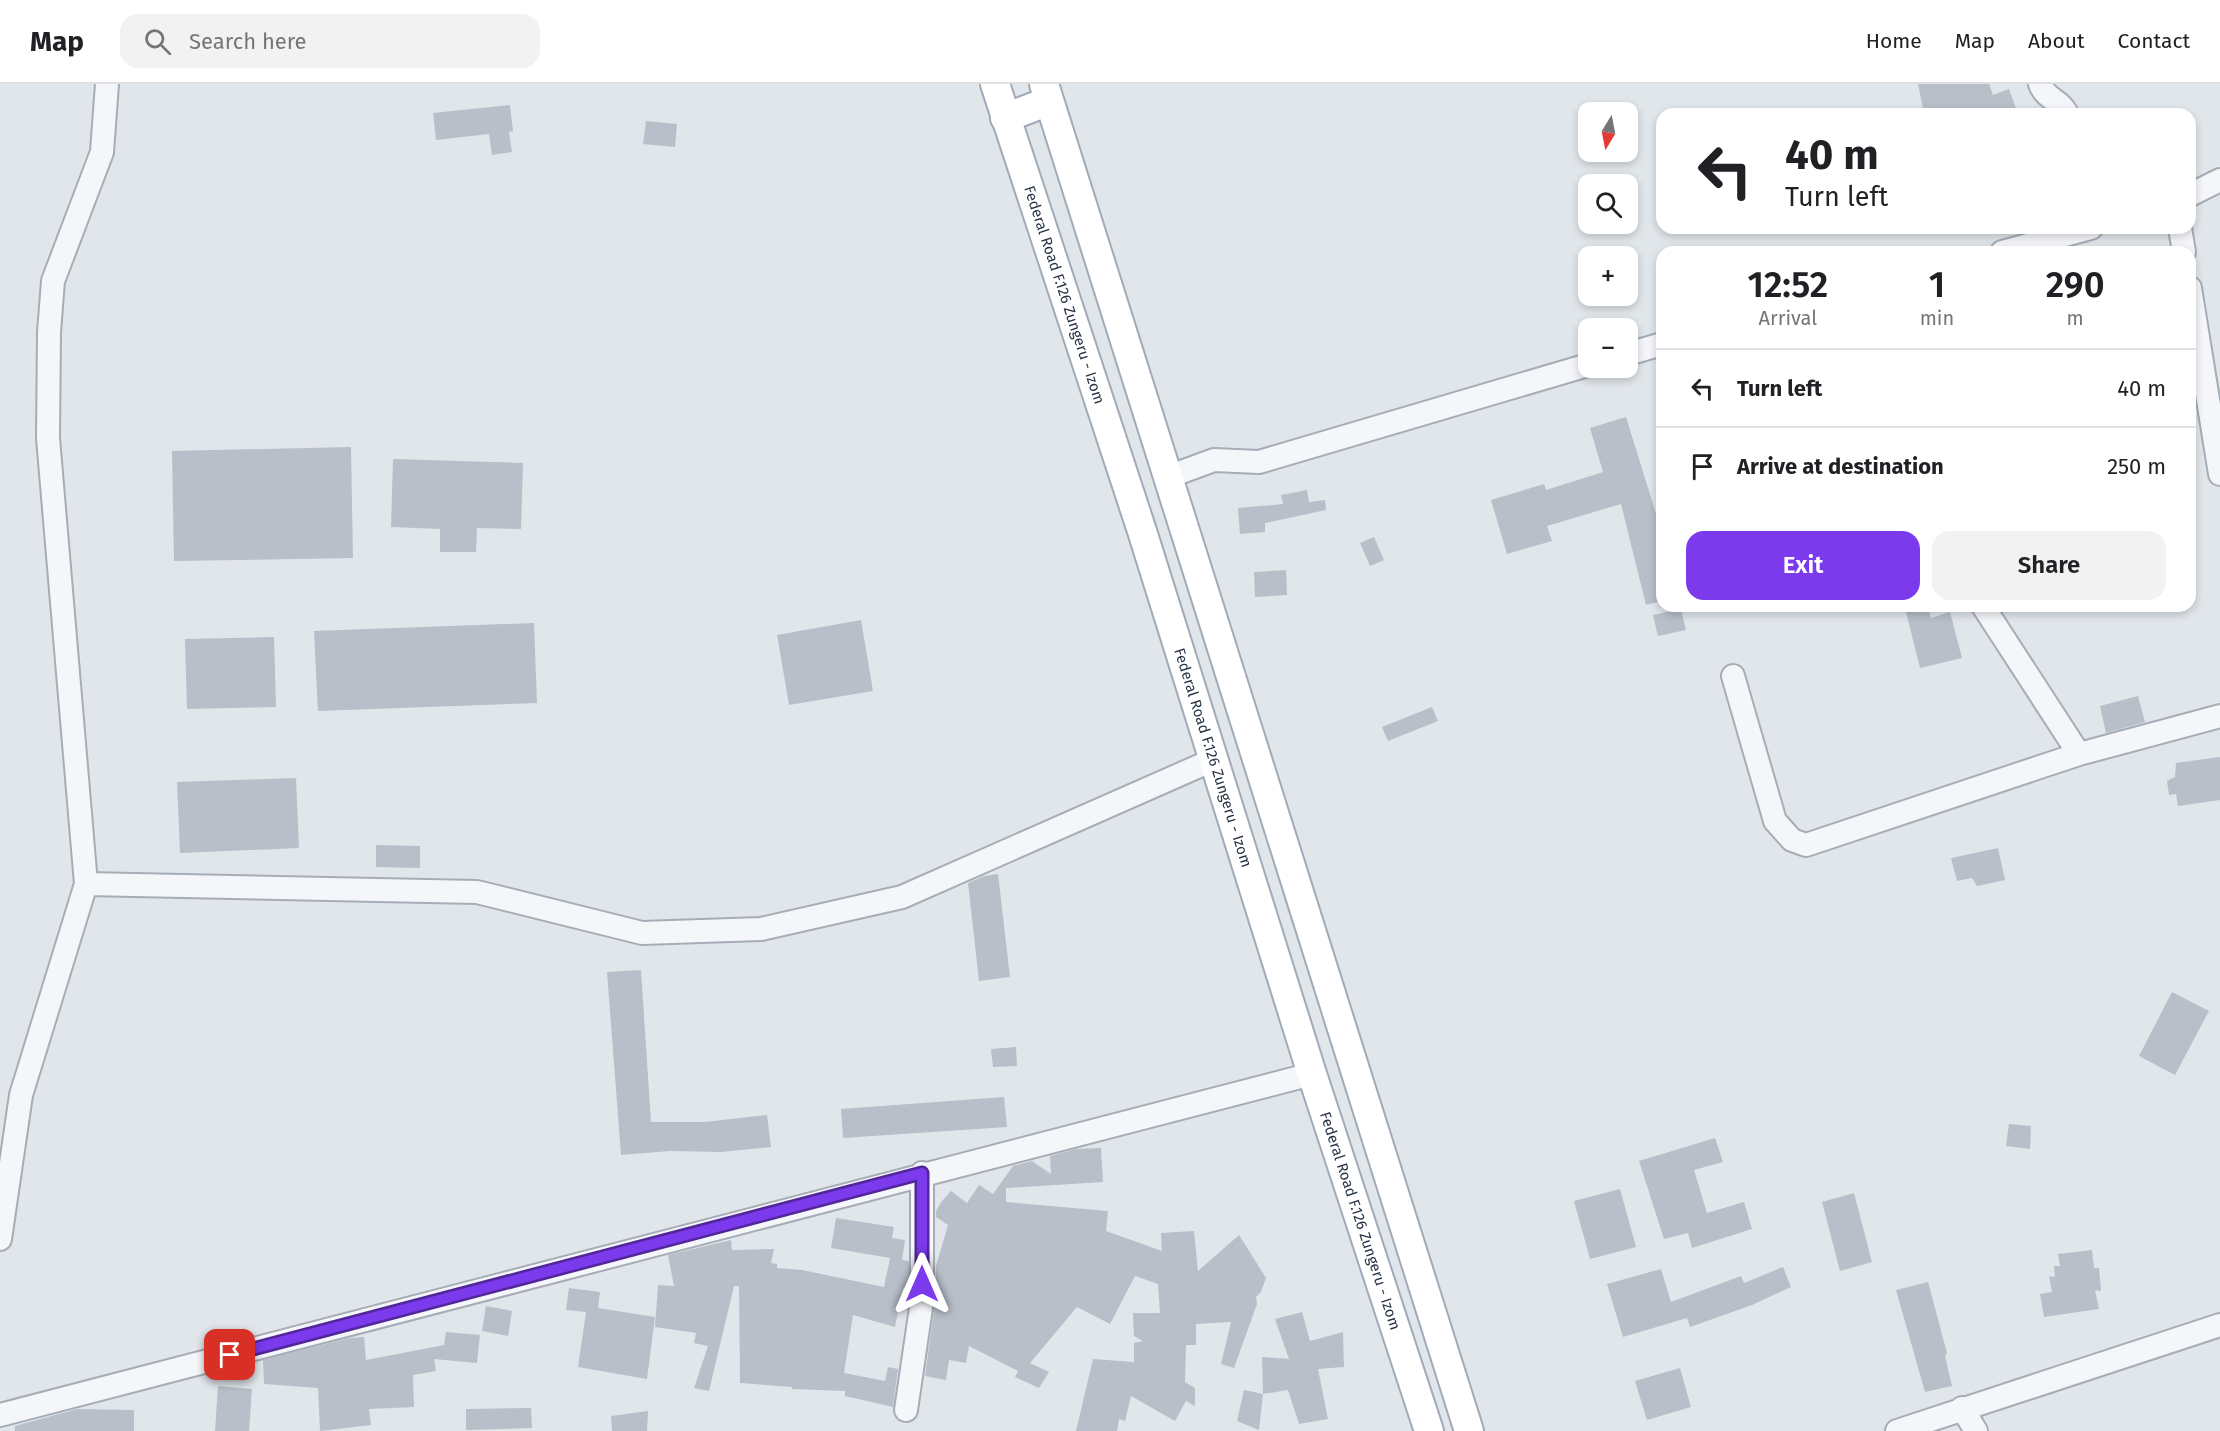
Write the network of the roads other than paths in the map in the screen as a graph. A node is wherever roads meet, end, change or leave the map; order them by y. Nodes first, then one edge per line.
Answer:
1 (107, 84) edge
2 (995, 84) edge
3 (2040, 84) edge
4 (1047, 93) edge
5 (2063, 108) edge
6 (1005, 118) junction
7 (2220, 180) edge
8 (2196, 192) edge
9 (2069, 234) edge
10 (2024, 246) edge
11 (2196, 325) edge
12 (1656, 346) edge
13 (1638, 351) edge
14 (1578, 368) edge
15 (2220, 474) edge
16 (1168, 477) junction
17 (1987, 612) edge
18 (1733, 676) dead end
19 (2220, 717) edge
20 (2079, 754) junction
21 (1215, 759) junction
22 (86, 884) junction
23 (1312, 1074) junction
24 (922, 1173) junction
25 (0, 1239) edge
26 (2220, 1325) edge
27 (1962, 1408) junction
28 (906, 1410) dead end
29 (0, 1415) edge
30 (1430, 1431) edge
31 (1469, 1431) edge
32 (1897, 1431) edge
33 (1976, 1431) edge

1 - 22 street
2 - 6 main road, Federal Road F.126 Zungeru - Izom
3 - 5 street
4 - 6 main road
4 - 16 main road
6 - 21 main road, Federal Road F.126 Zungeru - Izom
7 - 8 street
9 - 10 street
11 - 15 street
12 - 13 street
14 - 16 street
16 - 31 main road
17 - 20 street
18 - 20 street
19 - 20 street
21 - 22 street
21 - 23 main road, Federal Road F.126 Zungeru - Izom
22 - 25 street
23 - 24 street
23 - 30 main road, Federal Road F.126 Zungeru - Izom
24 - 28 street
24 - 29 street
26 - 27 street
27 - 32 street
27 - 33 street

